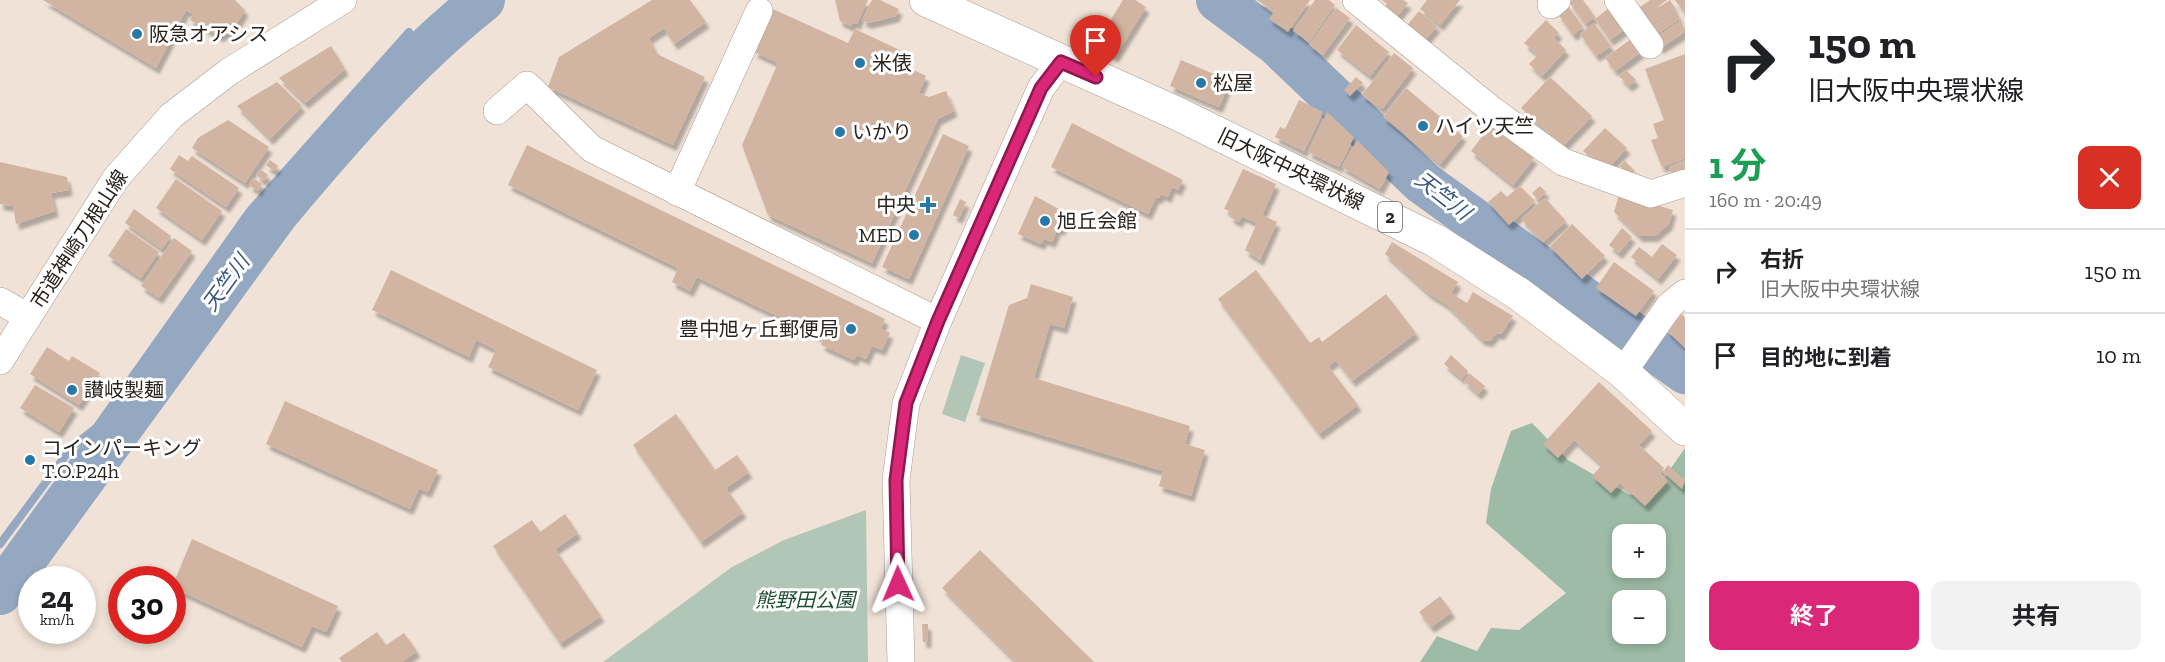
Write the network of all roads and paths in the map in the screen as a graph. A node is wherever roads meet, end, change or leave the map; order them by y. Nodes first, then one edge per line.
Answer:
1 (343, 0) edge
2 (926, 0) edge
3 (1356, 0) edge
4 (1618, 0) edge
5 (759, 11) dead end
6 (1650, 45) dead end
7 (1061, 62) junction
8 (496, 111) dead end
9 (1685, 183) edge
10 (677, 192) junction
11 (1685, 293) edge
12 (0, 301) edge
13 (28, 317) junction
14 (938, 321) junction
15 (0, 361) edge
16 (1628, 364) junction
17 (1685, 429) edge
18 (901, 662) edge

1 - 13 street, 市道神崎刀根山線
2 - 7 main road, 旧大阪中央環状線 / 2
3 - 9 street
4 - 6 street
5 - 10 street
7 - 14 street
7 - 16 main road, 旧大阪中央環状線 / 2
8 - 10 street
10 - 14 street
11 - 16 street
12 - 13 street
13 - 15 street, 市道神崎刀根山線
14 - 18 street
16 - 17 main road, 旧大阪中央環状線 / 2

